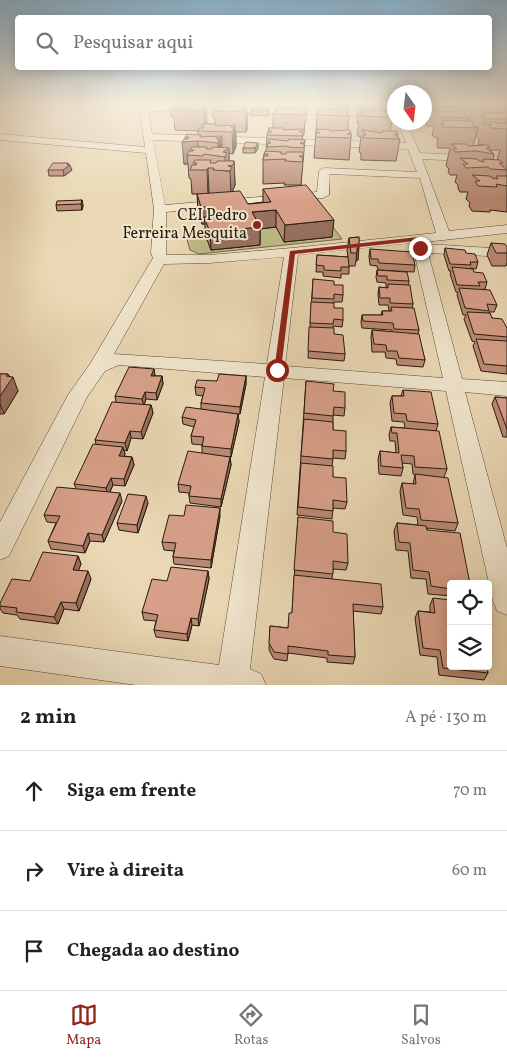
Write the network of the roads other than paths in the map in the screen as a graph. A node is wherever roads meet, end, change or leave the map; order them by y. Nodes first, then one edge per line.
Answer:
1 (408, 136) edge
2 (0, 137) edge
3 (148, 137) joint
4 (150, 150) junction
5 (415, 151) junction
6 (507, 160) edge
7 (424, 175) junction
8 (160, 209) junction
9 (507, 229) edge
10 (444, 236) junction
11 (419, 243) junction
12 (292, 252) junction
13 (507, 253) edge
14 (160, 258) junction
15 (98, 367) junction
16 (277, 370) junction
17 (452, 385) junction
18 (507, 389) edge
19 (0, 548) edge
20 (507, 601) edge
21 (0, 651) edge
22 (238, 684) edge

1 - 5 street
2 - 4 street
3 - 4 street
3 - 5 street
4 - 8 street
5 - 6 street
5 - 7 street
7 - 8 street
7 - 10 street
8 - 14 street
9 - 10 street
10 - 11 street
11 - 12 street
11 - 13 street
11 - 17 street
12 - 14 street
12 - 16 street
14 - 15 street
15 - 16 street
15 - 19 street
16 - 17 street
16 - 22 street
17 - 18 street
17 - 20 street
21 - 22 street

